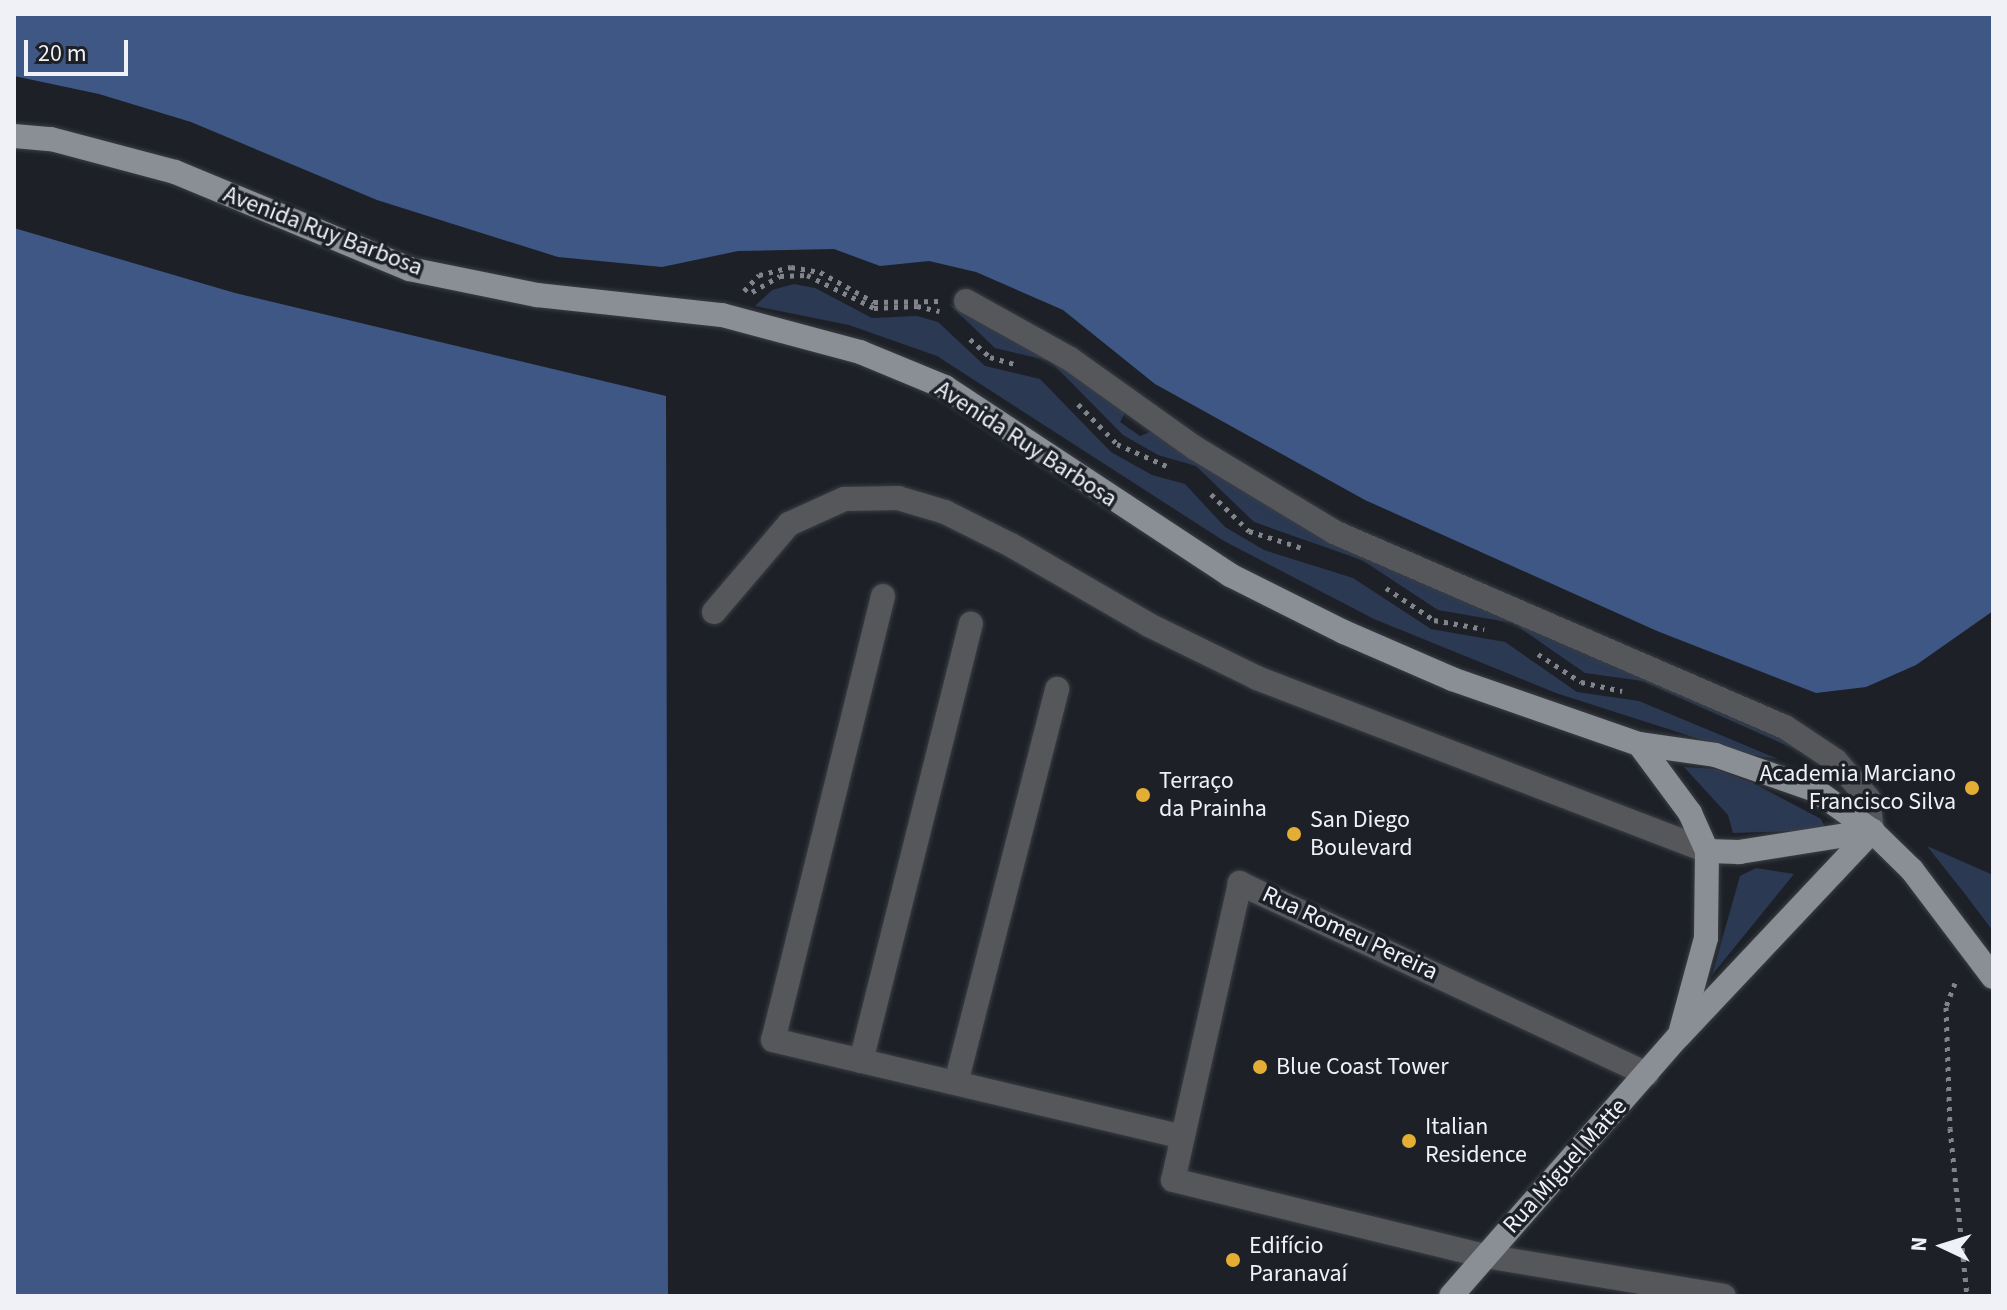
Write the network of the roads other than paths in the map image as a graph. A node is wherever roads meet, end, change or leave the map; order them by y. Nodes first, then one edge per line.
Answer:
1 (14, 136) edge
2 (966, 301) dead end
3 (883, 596) dead end
4 (714, 612) dead end
5 (971, 624) dead end
6 (1057, 689) dead end
7 (1639, 744) junction
8 (1872, 831) junction
9 (1707, 851) junction
10 (1993, 977) edge
11 (1679, 1036) junction
12 (861, 1061) junction
13 (1647, 1074) junction
14 (956, 1083) junction
15 (1183, 1137) junction
16 (1485, 1256) junction
17 (1628, 1288) edge
18 (1451, 1296) edge
19 (1724, 1296) edge

1 - 7 main road, Avenida Ruy Barbosa
2 - 8 street
3 - 12 street
4 - 9 street
5 - 12 street
6 - 14 street
7 - 8 main road, Avenida Ruy Barbosa
7 - 9 main road
8 - 9 main road
8 - 10 main road, Avenida Ruy Barbosa
8 - 11 main road, Rua Miguel Matte
9 - 11 main road, Rua Miguel Matte
11 - 13 main road, Rua Miguel Matte
12 - 14 street
13 - 15 street, Rua Romeu Pereira
13 - 16 main road, Rua Miguel Matte
14 - 15 street
15 - 16 street, Rua Romeu Pereira
16 - 17 street
16 - 18 main road, Rua Miguel Matte
17 - 19 street

